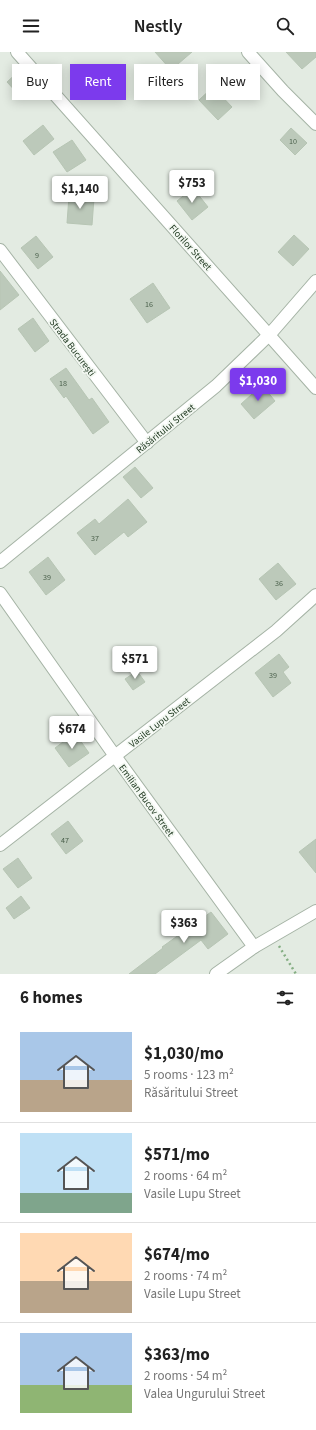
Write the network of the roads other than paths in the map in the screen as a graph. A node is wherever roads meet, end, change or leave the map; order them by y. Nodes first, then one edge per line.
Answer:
1 (17, 52) edge
2 (248, 52) edge
3 (316, 124) edge
4 (0, 250) edge
5 (316, 280) edge
6 (270, 334) junction
7 (316, 388) edge
8 (147, 443) junction
9 (0, 562) edge
10 (0, 593) edge
11 (316, 595) edge
12 (115, 756) junction
13 (0, 845) edge
14 (316, 911) edge
15 (254, 947) junction
16 (216, 974) edge

1 - 6 street, Florilor Street
2 - 3 street
4 - 8 street, Strada București
5 - 6 street, Răsăritului Street
6 - 7 street, Florilor Street
6 - 8 street, Răsăritului Street
8 - 9 street, Răsăritului Street
10 - 12 street, Emilian Bucov Street
11 - 12 street, Vasile Lupu Street
12 - 13 street, Vasile Lupu Street
12 - 15 street, Emilian Bucov Street
14 - 15 street
15 - 16 street

